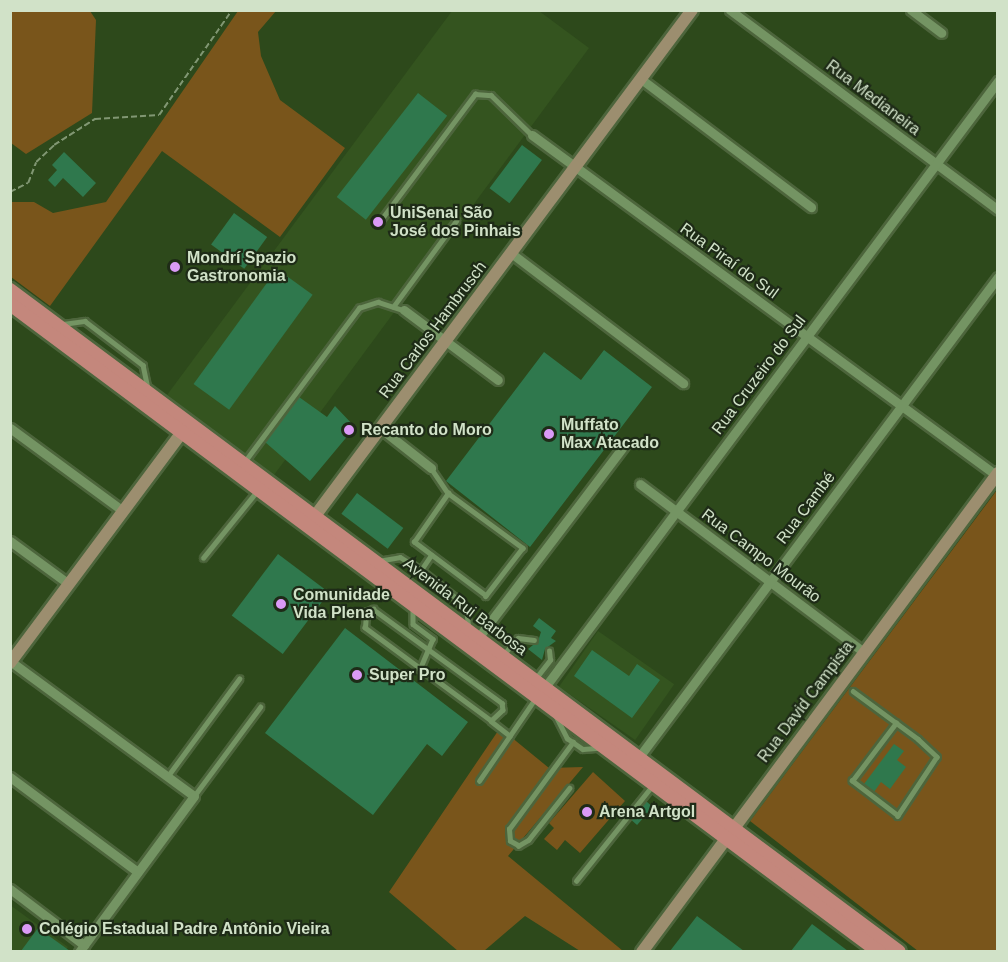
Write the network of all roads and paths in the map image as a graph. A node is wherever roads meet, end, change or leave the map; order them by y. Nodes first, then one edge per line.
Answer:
1 (232, 10) edge
2 (692, 10) edge
3 (730, 10) edge
4 (911, 10) edge
5 (941, 33) dead end
6 (641, 79) junction
7 (998, 81) edge
8 (532, 135) joint
9 (935, 164) junction
10 (575, 167) junction
11 (10, 192) edge
12 (811, 207) dead end
13 (998, 210) edge
14 (380, 221) dead end
15 (456, 221) dead end
16 (511, 253) junction
17 (998, 277) edge
18 (10, 290) edge
19 (10, 304) edge
20 (393, 307) junction
21 (404, 310) joint
22 (807, 337) junction
23 (445, 341) junction
24 (498, 380) dead end
25 (682, 383) dead end
26 (901, 406) junction
27 (10, 428) edge
28 (380, 428) junction
29 (182, 432) junction
30 (624, 446) dead end
31 (243, 463) junction
32 (431, 468) joint
33 (997, 474) edge
34 (639, 484) dead end
35 (258, 489) junction
36 (448, 493) junction
37 (123, 511) junction
38 (676, 511) junction
39 (311, 521) junction
40 (10, 541) edge
41 (431, 555) junction
42 (203, 558) dead end
43 (375, 562) junction
44 (421, 570) junction
45 (770, 582) junction
46 (69, 584) junction
47 (414, 605) junction
48 (473, 635) junction
49 (534, 640) dead end
50 (431, 650) junction
51 (549, 651) dead end
52 (864, 652) junction
53 (502, 656) junction
54 (11, 662) edge
55 (420, 669) junction
56 (239, 679) dead end
57 (539, 688) junction
58 (853, 691) dead end
59 (260, 708) dead end
60 (555, 710) junction
61 (491, 721) junction
62 (896, 723) junction
63 (510, 735) junction
64 (573, 742) junction
65 (606, 748) junction
66 (639, 758) junction
67 (10, 777) edge
68 (167, 777) junction
69 (479, 780) dead end
70 (653, 784) junction
71 (570, 788) dead end
72 (194, 796) junction
73 (730, 833) junction
74 (138, 872) junction
75 (576, 881) dead end
76 (10, 889) edge
77 (81, 948) edge
78 (642, 951) edge
79 (879, 951) edge
80 (899, 951) edge

1 - 11 path
2 - 6 street, Rua Carlos Hambrusch
3 - 9 street, Rua Medianeira
4 - 5 street
6 - 10 street, Rua Carlos Hambrusch
6 - 12 street
7 - 9 street, Rua Cruzeiro do Sul
8 - 10 street, Rua Piraí do Sul
8 - 14 lane
9 - 13 street, Rua Medianeira
9 - 22 street, Rua Cruzeiro do Sul
10 - 16 street, Rua Carlos Hambrusch
10 - 22 street, Rua Piraí do Sul
15 - 20 lane
16 - 23 street, Rua Carlos Hambrusch
16 - 25 street
17 - 26 street, Rua Cambé
18 - 31 main road, Avenida Rui Barbosa
19 - 29 main road, Avenida Rui Barbosa
20 - 21 lane
20 - 31 lane
21 - 23 street
22 - 26 street, Rua Piraí do Sul
22 - 38 street, Rua Cruzeiro do Sul
23 - 24 street
23 - 28 street, Rua Carlos Hambrusch
26 - 33 street, Rua Piraí do Sul
26 - 45 street, Rua Cambé
27 - 37 street
28 - 32 street
28 - 39 street, Rua Carlos Hambrusch
29 - 35 main road, Avenida Rui Barbosa
29 - 37 street
30 - 48 street
31 - 39 main road, Avenida Rui Barbosa
32 - 36 lane
33 - 52 street, Rua David Campista
34 - 38 street, Rua Campo Mourão
35 - 39 main road, Avenida Rui Barbosa
35 - 42 lane
36 - 41 lane
36 - 41 lane
37 - 46 street
38 - 45 street, Rua Campo Mourão
38 - 57 street, Rua Cruzeiro do Sul
39 - 43 main road, Avenida Rui Barbosa
39 - 47 main road, Avenida Rui Barbosa
40 - 46 street
41 - 44 lane
43 - 44 lane
43 - 48 main road, Avenida Rui Barbosa
44 - 48 lane
45 - 52 street, Rua Campo Mourão
45 - 66 street, Rua Cambé
46 - 54 street
47 - 50 lane
47 - 57 main road, Avenida Rui Barbosa
48 - 53 main road, Avenida Rui Barbosa
49 - 53 lane
50 - 55 lane
50 - 55 lane
50 - 61 lane
51 - 57 lane
52 - 73 street, Rua David Campista
53 - 57 main road, Avenida Rui Barbosa
54 - 68 street
55 - 61 lane
56 - 68 lane
57 - 60 main road, Avenida Rui Barbosa
57 - 63 lane
57 - 66 main road, Avenida Rui Barbosa
58 - 62 lane
59 - 72 lane
60 - 64 lane
60 - 65 main road, Avenida Rui Barbosa
61 - 63 lane
62 - 62 lane
63 - 69 lane
64 - 65 lane
64 - 71 lane
65 - 70 main road, Avenida Rui Barbosa
66 - 73 main road, Avenida Rui Barbosa
67 - 74 street
68 - 72 street
70 - 73 main road, Avenida Rui Barbosa
70 - 75 lane
72 - 74 street
73 - 78 street, Rua David Campista
73 - 79 main road, Avenida Rui Barbosa
73 - 80 main road, Avenida Rui Barbosa
74 - 77 street
76 - 77 street

